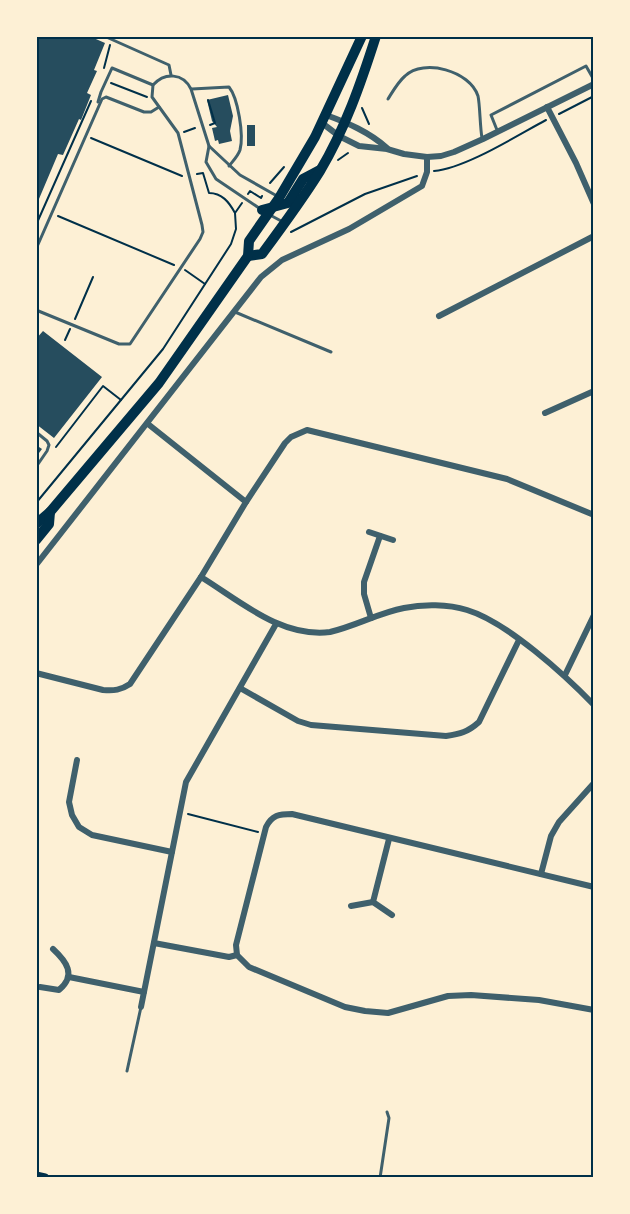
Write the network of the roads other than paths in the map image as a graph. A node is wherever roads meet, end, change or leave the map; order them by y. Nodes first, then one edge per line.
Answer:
1 (104, 36) edge
2 (362, 36) edge
3 (376, 36) edge
4 (171, 75) junction
5 (594, 82) edge
6 (153, 85) junction
7 (191, 89) junction
8 (388, 99) dead end
9 (159, 106) junction
10 (547, 107) junction
11 (97, 110) junction
12 (324, 119) junction
13 (345, 122) junction
14 (498, 132) junction
15 (339, 136) junction
16 (483, 139) junction
17 (209, 146) junction
18 (387, 149) junction
19 (427, 157) junction
20 (229, 166) junction
21 (288, 203) junction
22 (594, 204) edge
23 (268, 210) junction
24 (285, 224) junction
25 (594, 236) edge
26 (36, 249) edge
27 (248, 256) junction
28 (36, 310) edge
29 (235, 312) junction
30 (439, 316) dead end
31 (331, 352) dead end
32 (594, 391) edge
33 (545, 413) dead end
34 (148, 424) junction
35 (36, 432) edge
36 (36, 467) edge
37 (246, 502) junction
38 (50, 512) junction
39 (36, 515) edge
40 (594, 515) edge
41 (36, 524) edge
42 (369, 532) dead end
43 (380, 536) junction
44 (36, 540) edge
45 (393, 540) dead end
46 (36, 565) edge
47 (201, 577) junction
48 (594, 615) edge
49 (371, 618) junction
50 (276, 624) junction
51 (519, 640) junction
52 (36, 673) edge
53 (565, 675) junction
54 (240, 688) junction
55 (594, 705) edge
56 (77, 760) dead end
57 (594, 783) edge
58 (389, 839) junction
59 (172, 852) junction
60 (542, 874) junction
61 (594, 887) edge
62 (373, 902) junction
63 (351, 906) dead end
64 (392, 915) dead end
65 (154, 943) junction
66 (53, 949) dead end
67 (237, 955) junction
68 (69, 977) junction
69 (40, 987) dead end
70 (144, 992) junction
71 (141, 1007) joint
72 (594, 1010) edge
73 (127, 1071) dead end
74 (387, 1112) dead end
75 (36, 1176) edge
76 (45, 1178) edge
77 (380, 1178) edge

1 - 4 lane
2 - 12 main road
3 - 13 main road
4 - 6 lane
4 - 7 lane
5 - 10 street
5 - 14 lane
6 - 9 lane
6 - 11 lane
7 - 17 lane
7 - 20 lane
8 - 16 lane
9 - 11 lane
9 - 28 lane
10 - 14 street
10 - 22 street
11 - 26 lane
12 - 13 street
12 - 15 street
12 - 21 main road
13 - 15 main road
13 - 18 street
14 - 16 street
15 - 18 street
15 - 21 main road
16 - 19 street
17 - 20 lane
17 - 23 lane
18 - 19 street
19 - 29 street
20 - 21 lane
21 - 23 main road
21 - 24 main road
23 - 24 lane
23 - 27 main road
24 - 27 main road
25 - 30 street
27 - 38 main road
29 - 31 lane
29 - 34 street
32 - 33 street
34 - 37 street
34 - 46 street
35 - 36 lane
37 - 40 street
37 - 47 street
38 - 39 main road
38 - 41 main road
38 - 44 main road
42 - 43 street
43 - 45 street
43 - 49 street
47 - 50 street
47 - 52 street
48 - 53 street
49 - 50 street
49 - 51 street
50 - 54 street
51 - 53 street
51 - 54 street
53 - 55 street
54 - 59 street
56 - 59 street
57 - 60 street
58 - 60 street
58 - 62 street
58 - 67 street
59 - 65 street
60 - 61 street
62 - 63 street
62 - 64 street
65 - 67 street
65 - 70 street
66 - 68 street
67 - 72 street
68 - 69 street
68 - 70 street
70 - 71 street
71 - 73 lane
74 - 77 lane
75 - 76 main road

